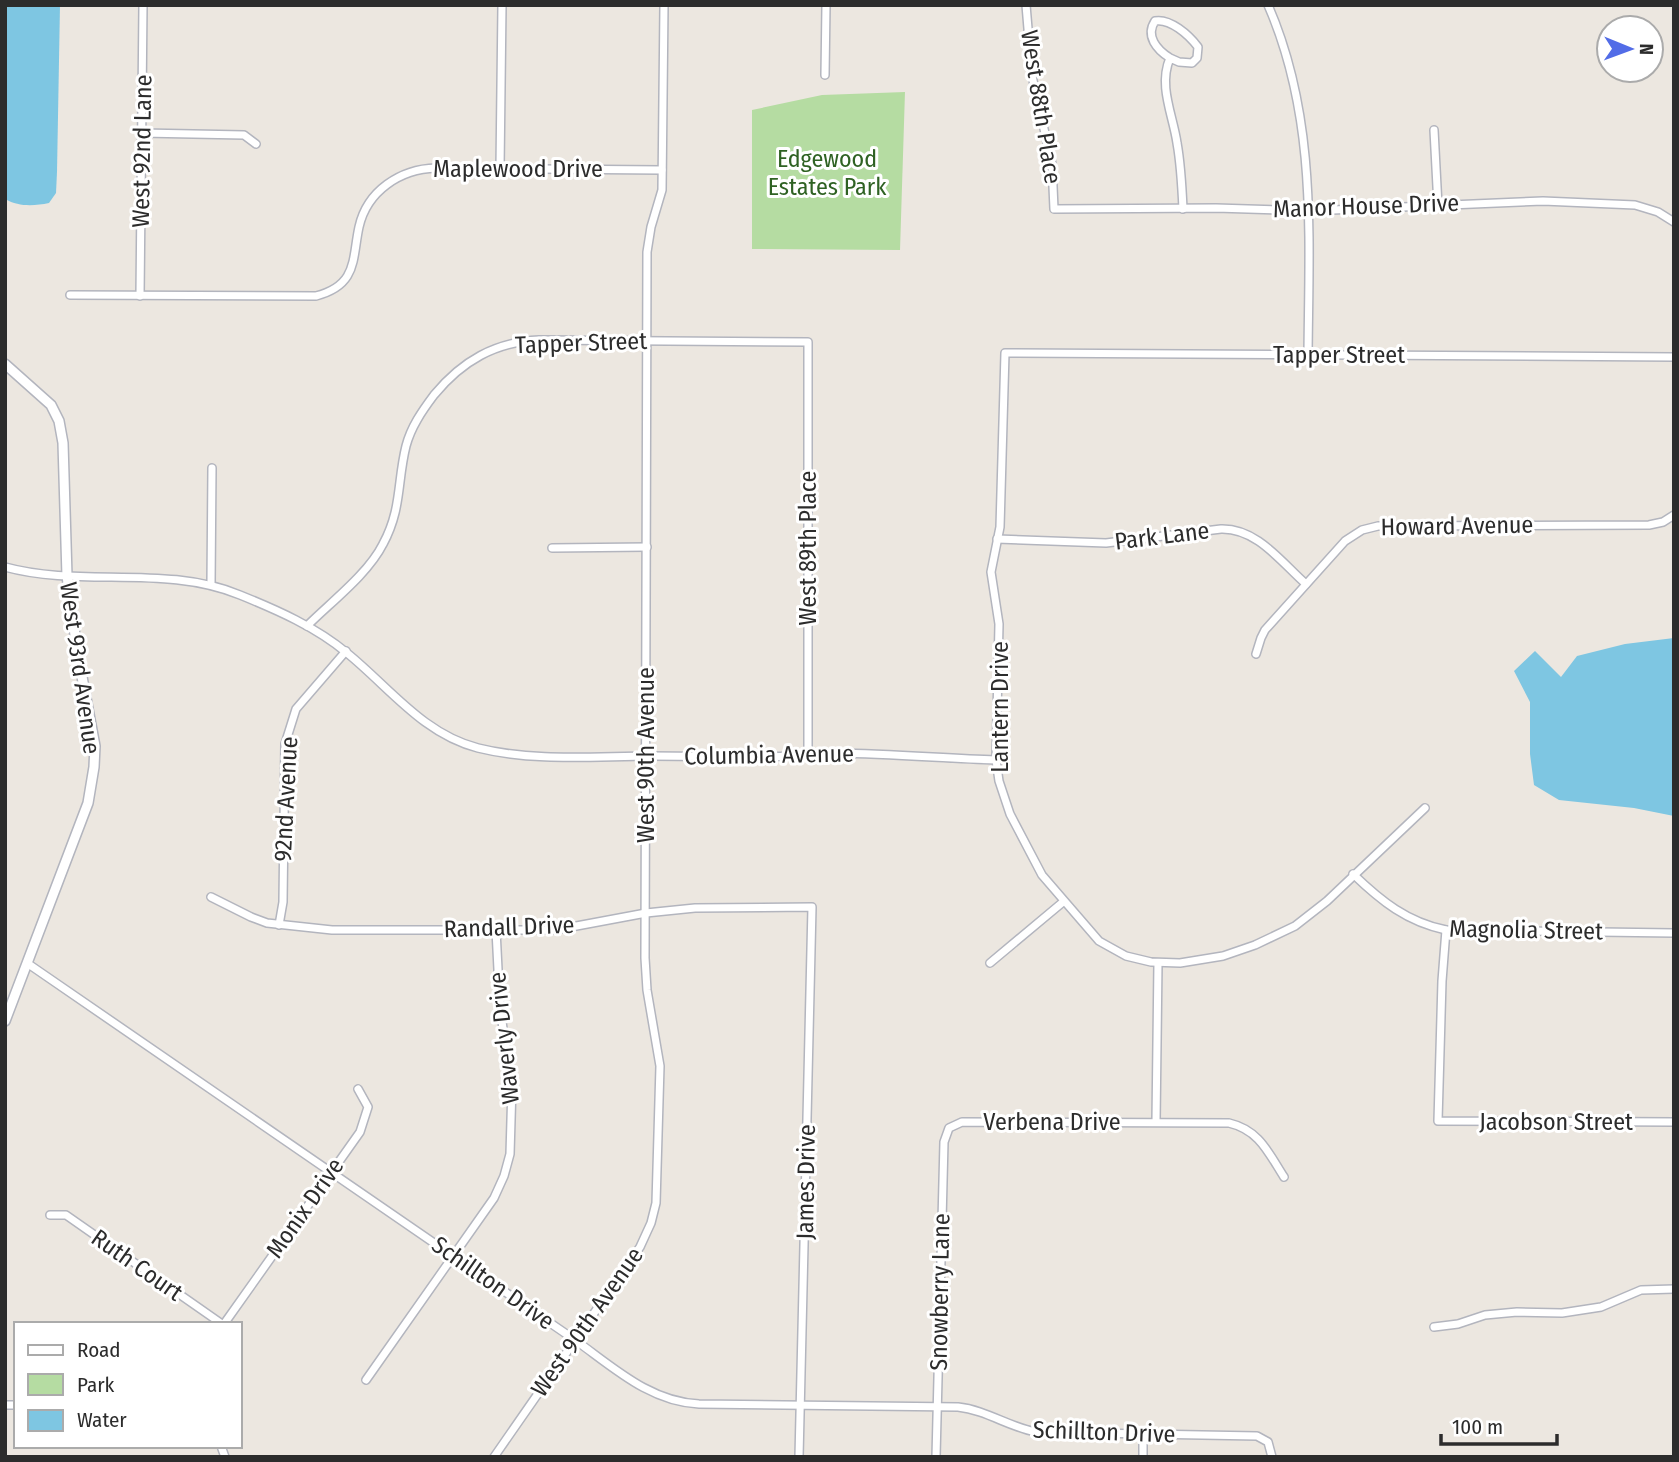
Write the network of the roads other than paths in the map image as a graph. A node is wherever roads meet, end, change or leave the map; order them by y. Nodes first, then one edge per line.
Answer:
1 (143, 5) edge
2 (502, 5) edge
3 (664, 5) edge
4 (826, 5) edge
5 (1026, 5) edge
6 (1268, 5) edge
7 (1170, 58) junction
8 (825, 75) dead end
9 (1434, 130) dead end
10 (142, 134) junction
11 (256, 144) dead end
12 (500, 168) junction
13 (662, 170) junction
14 (1438, 206) junction
15 (1054, 209) joint
16 (1183, 209) junction
17 (1309, 211) junction
18 (1674, 222) edge
19 (70, 295) dead end
20 (140, 296) junction
21 (647, 340) junction
22 (808, 342) joint
23 (1005, 354) joint
24 (1308, 355) junction
25 (1674, 356) edge
26 (5, 364) edge
27 (212, 468) dead end
28 (1674, 515) edge
29 (997, 539) junction
30 (646, 547) junction
31 (552, 548) dead end
32 (5, 567) edge
33 (66, 576) junction
34 (211, 584) junction
35 (1306, 584) junction
36 (307, 626) junction
37 (346, 651) junction
38 (1256, 654) dead end
39 (808, 755) junction
40 (646, 756) junction
41 (996, 760) junction
42 (1425, 808) dead end
43 (1353, 874) junction
44 (211, 897) dead end
45 (1063, 902) junction
46 (813, 907) joint
47 (646, 913) junction
48 (279, 925) junction
49 (496, 930) junction
50 (1446, 930) junction
51 (1674, 933) edge
52 (27, 963) junction
53 (990, 963) dead end
54 (1158, 963) junction
55 (5, 1021) edge
56 (358, 1089) dead end
57 (1156, 1122) junction
58 (1674, 1122) edge
59 (949, 1128) joint
60 (331, 1171) junction
61 (1284, 1177) dead end
62 (50, 1215) dead end
63 (454, 1256) junction
64 (1674, 1289) edge
65 (220, 1322) edge
66 (224, 1322) edge
67 (1434, 1327) dead end
68 (575, 1340) junction
69 (366, 1380) dead end
70 (800, 1404) junction
71 (938, 1406) junction
72 (1143, 1434) junction
73 (494, 1457) edge
74 (799, 1457) edge
75 (936, 1457) edge
76 (1143, 1457) edge
77 (1272, 1457) edge

1 - 10 street, West 92nd Lane
2 - 12 street
3 - 13 street, West 90th Avenue
4 - 8 street
5 - 15 street, West 88th Place
6 - 17 street
7 - 7 street
7 - 16 street
9 - 14 street
10 - 11 street
10 - 20 street, West 92nd Lane
12 - 13 street, Maplewood Drive
12 - 20 street, Maplewood Drive
13 - 21 street, West 90th Avenue
14 - 17 street, Manor House Drive
14 - 18 street, Manor House Drive
15 - 16 street, Manor House Drive
16 - 17 street, Manor House Drive
17 - 24 street
19 - 20 street, Maplewood Drive
21 - 22 street, Tapper Street
21 - 30 street, West 90th Avenue
21 - 36 street, Tapper Street
22 - 39 street, West 89th Place
23 - 24 street, Tapper Street
23 - 29 street, Lantern Drive
24 - 25 street, Tapper Street
26 - 33 street, West 93rd Avenue
27 - 34 street
28 - 35 street, Howard Avenue
29 - 35 street, Park Lane
29 - 41 street, Lantern Drive
30 - 31 street
30 - 40 street, West 90th Avenue
32 - 33 street, Columbia Avenue
33 - 34 street, Columbia Avenue
33 - 52 street, West 93rd Avenue
34 - 36 street, Columbia Avenue
35 - 38 street, Howard Avenue
36 - 37 street, Columbia Avenue
37 - 40 street, Columbia Avenue
37 - 48 street, 92nd Avenue
39 - 40 street, Columbia Avenue
39 - 41 street, Columbia Avenue
40 - 47 street, West 90th Avenue
41 - 45 street, Lantern Drive
42 - 43 street, Lantern Drive
43 - 50 street, Magnolia Street
43 - 54 street, Lantern Drive
44 - 48 street, Randall Drive
45 - 53 street
45 - 54 street, Lantern Drive
46 - 47 street, Randall Drive
46 - 70 street, James Drive
47 - 49 street, Randall Drive
47 - 68 street, West 90th Avenue
48 - 49 street, Randall Drive
49 - 63 street, Waverly Drive
50 - 51 street, Magnolia Street
50 - 58 street, Jacobson Street
52 - 55 street, West 93rd Avenue
52 - 60 street, Schillton Drive
54 - 57 street
56 - 60 street, Monix Drive
57 - 59 street, Verbena Drive
57 - 61 street, Verbena Drive
59 - 71 street, Snowberry Lane
60 - 63 street, Schillton Drive
60 - 66 street, Monix Drive
62 - 65 street, Ruth Court
63 - 68 street, Schillton Drive
63 - 69 street, Waverly Drive
64 - 67 street
68 - 70 street, Schillton Drive
68 - 73 street, West 90th Avenue
70 - 71 street, Schillton Drive
70 - 74 street, James Drive
71 - 72 street, Schillton Drive
71 - 75 street, Snowberry Lane
72 - 76 street
72 - 77 street, Schillton Drive

